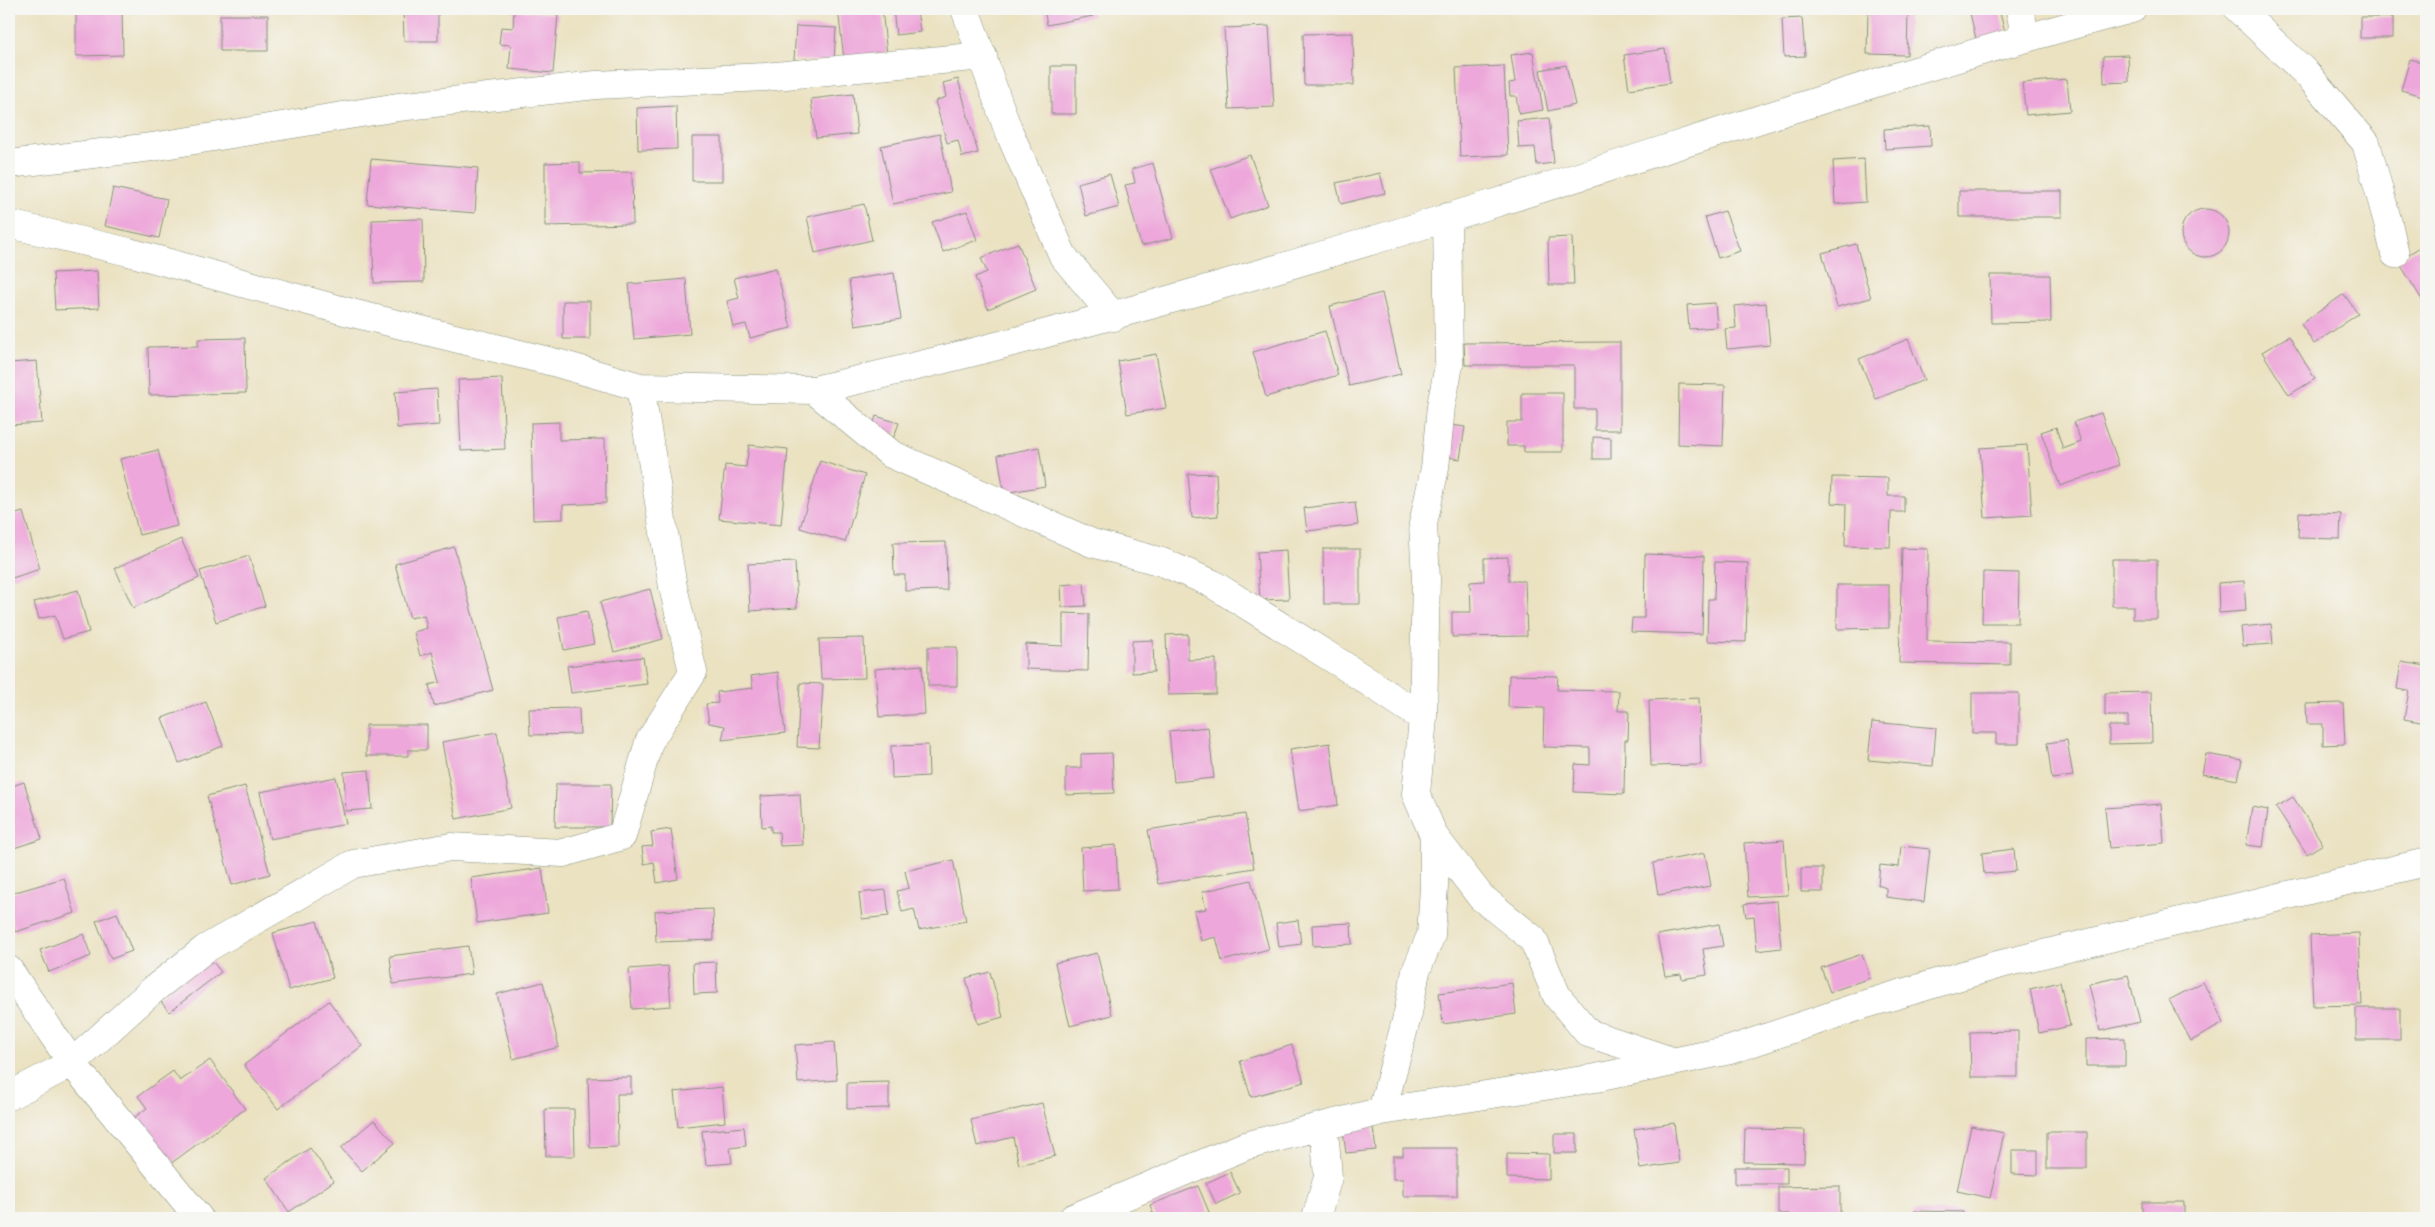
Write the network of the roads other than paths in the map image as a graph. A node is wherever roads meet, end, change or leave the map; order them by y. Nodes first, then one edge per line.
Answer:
1 (965, 9) edge
2 (2020, 9) edge
3 (2132, 9) edge
4 (2238, 9) edge
5 (2025, 37) junction
6 (983, 56) junction
7 (9, 164) edge
8 (1447, 217) junction
9 (9, 224) edge
10 (2395, 254) dead end
11 (1114, 317) junction
12 (640, 387) junction
13 (814, 390) junction
14 (1423, 718) junction
15 (1434, 836) junction
16 (2423, 864) edge
17 (9, 970) edge
18 (1674, 1062) junction
19 (72, 1063) junction
20 (9, 1096) edge
21 (1382, 1111) junction
22 (1324, 1127) junction
23 (199, 1218) edge
24 (1073, 1218) edge
25 (1316, 1218) edge

1 - 6 street
2 - 5 street
3 - 5 street
4 - 10 street
5 - 8 street
6 - 7 street
6 - 11 street
8 - 11 street
8 - 14 street
9 - 12 street
11 - 13 street
12 - 13 street
12 - 19 street
13 - 14 street
14 - 15 street
15 - 18 street
15 - 21 street
16 - 18 street
17 - 19 street
18 - 21 street
19 - 20 street
19 - 23 street
21 - 22 street
22 - 24 street
22 - 25 street

